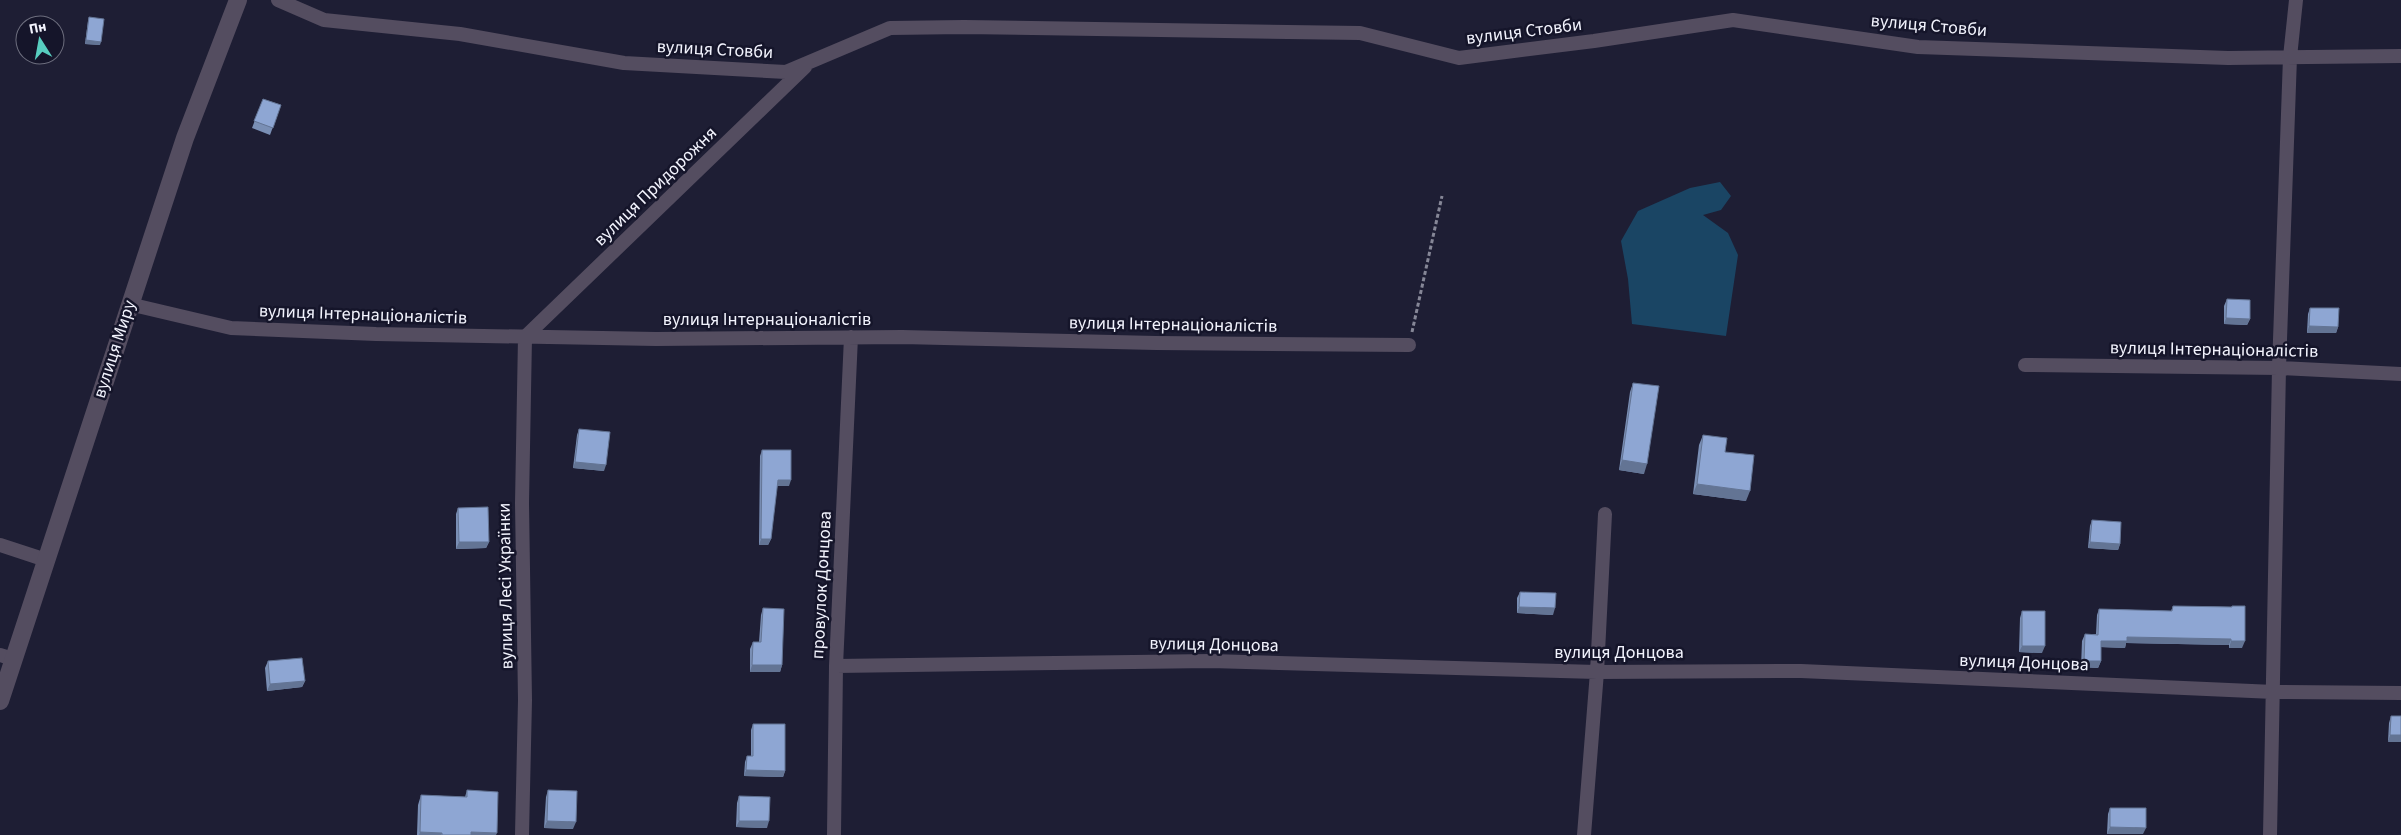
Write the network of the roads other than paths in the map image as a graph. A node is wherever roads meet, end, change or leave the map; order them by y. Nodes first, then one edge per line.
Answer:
1 (238, 0) edge
2 (278, 0) edge
3 (2296, 0) edge
4 (2401, 56) edge
5 (2290, 57) junction
6 (812, 61) junction
7 (129, 304) junction
8 (525, 337) junction
9 (851, 337) junction
10 (1409, 345) road end
11 (2025, 365) dead end
12 (2278, 368) junction
13 (2401, 374) edge
14 (1605, 514) dead end
15 (0, 544) edge
16 (46, 560) junction
17 (6, 657) edge
18 (836, 666) junction
19 (1597, 672) junction
20 (2274, 692) junction
21 (2401, 693) edge
22 (0, 701) edge
23 (522, 835) edge
24 (834, 835) edge
25 (1584, 835) edge
26 (2270, 835) edge

1 - 7 street, вулиця Миру
2 - 6 street, вулиця Стовби
3 - 5 street
4 - 5 street, вулиця Стовби
5 - 6 street, вулиця Стовби
5 - 12 street
6 - 8 street, вулиця Придорожня
7 - 8 street, вулиця Інтернаціоналістів
7 - 16 street, вулиця Миру
8 - 9 street, вулиця Інтернаціоналістів
8 - 23 street, вулиця Лесі Українки
9 - 10 street, вулиця Інтернаціоналістів
9 - 18 street, провулок Донцова
11 - 12 street, вулиця Інтернаціоналістів
12 - 13 street, вулиця Інтернаціоналістів
12 - 20 street
14 - 19 street
15 - 16 street
16 - 17 street, вулиця Миру
17 - 22 street, вулиця Миру
18 - 19 street, вулиця Донцова
18 - 24 street, провулок Донцова
19 - 20 street, вулиця Донцова
19 - 25 street
20 - 21 street, вулиця Донцова
20 - 26 street

